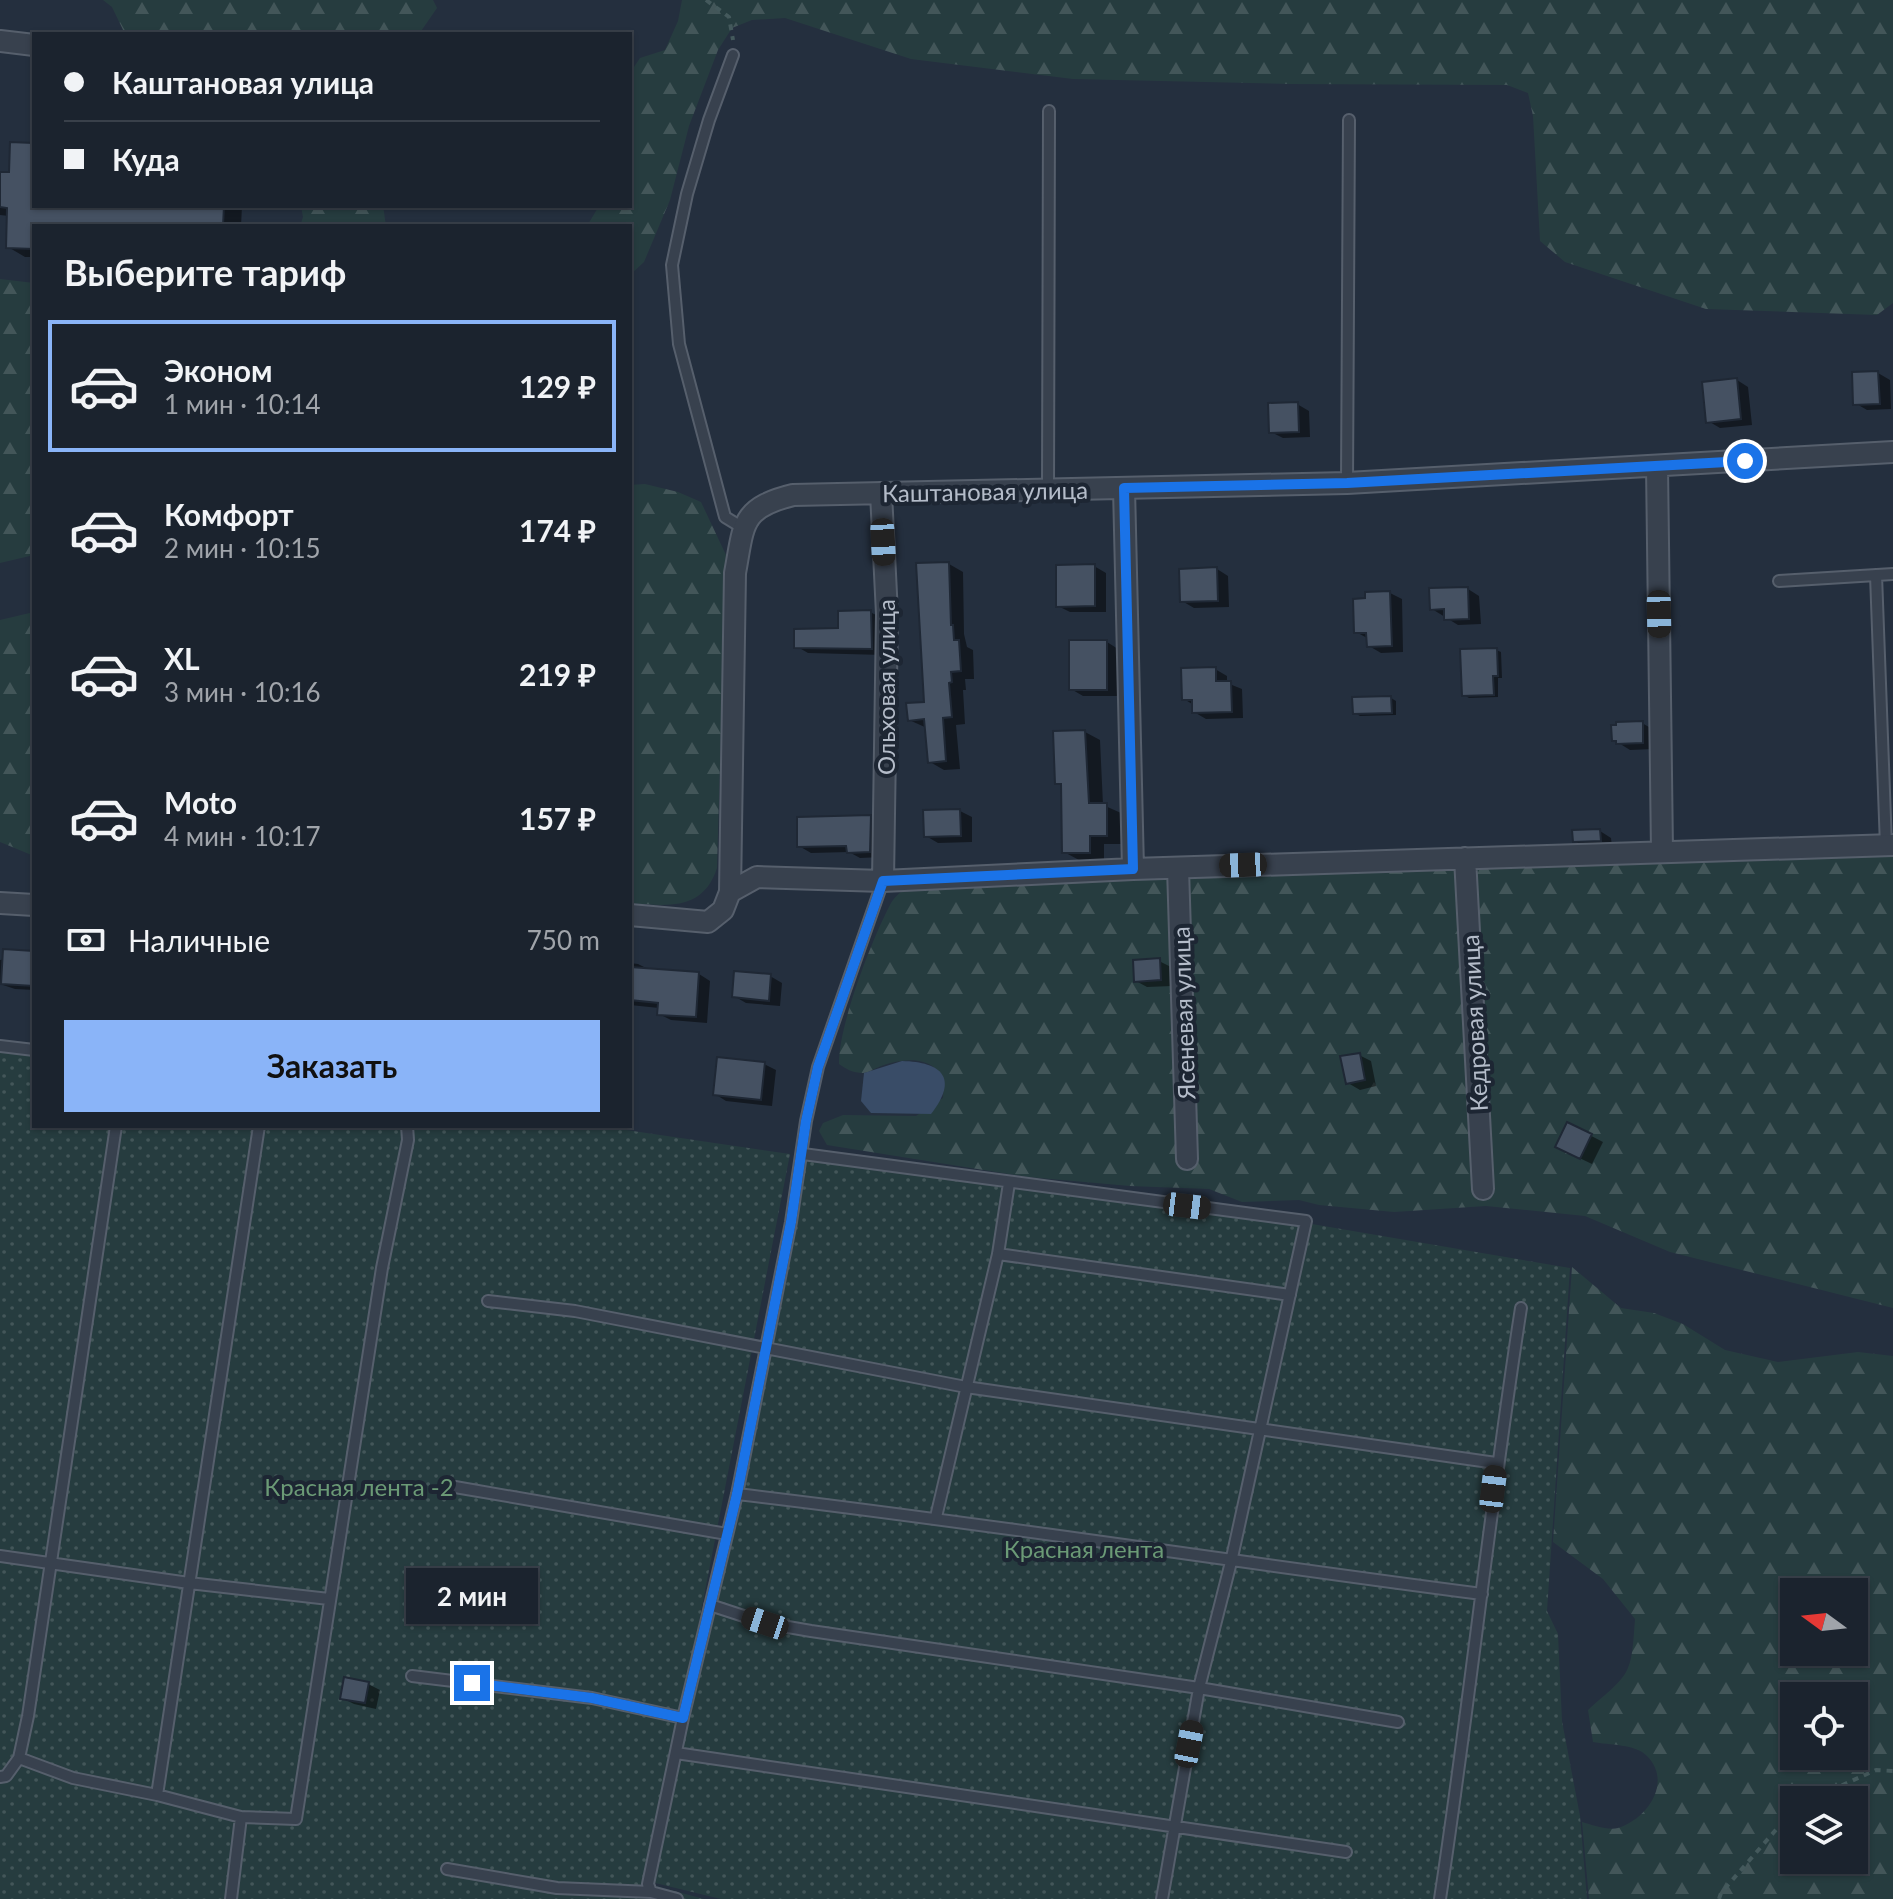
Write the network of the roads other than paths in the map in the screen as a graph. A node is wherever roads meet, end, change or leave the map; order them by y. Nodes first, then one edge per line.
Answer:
1 (0, 41) edge
2 (32, 45) edge
3 (733, 55) road end
4 (1049, 111) dead end
5 (1349, 120) dead end
6 (1893, 452) edge
7 (1657, 466) junction
8 (1347, 483) junction
9 (1124, 488) junction
10 (1048, 490) junction
11 (881, 493) junction
12 (743, 528) junction
13 (1893, 574) edge
14 (1876, 575) junction
15 (1779, 581) dead end
16 (1890, 846) edge
17 (1662, 851) junction
18 (1465, 858) junction
19 (1178, 868) junction
20 (1133, 869) junction
21 (883, 881) junction
22 (730, 892) junction
23 (0, 903) edge
24 (32, 905) edge
25 (632, 915) edge
26 (0, 1046) edge
27 (32, 1050) edge
28 (116, 1128) edge
29 (259, 1128) edge
30 (407, 1128) edge
31 (803, 1154) junction
32 (1187, 1159) dead end
33 (1009, 1183) junction
34 (1483, 1189) dead end
35 (998, 1254) junction
36 (1290, 1295) junction
37 (488, 1301) dead end
38 (1521, 1308) dead end
39 (766, 1349) junction
40 (966, 1387) junction
41 (1261, 1428) junction
42 (1496, 1463) junction
43 (455, 1487) dead end
44 (737, 1494) junction
45 (936, 1517) junction
46 (727, 1534) junction
47 (0, 1556) edge
48 (51, 1562) junction
49 (1231, 1562) junction
50 (189, 1583) junction
51 (1482, 1594) junction
52 (329, 1599) junction
53 (710, 1605) junction
54 (412, 1676) dead end
55 (1199, 1688) junction
56 (683, 1718) junction
57 (1398, 1722) dead end
58 (676, 1753) junction
59 (19, 1758) junction
60 (0, 1777) edge
61 (157, 1795) junction
62 (241, 1817) junction
63 (1173, 1827) junction
64 (1346, 1852) dead end
65 (447, 1869) dead end
66 (651, 1892) junction
67 (629, 1895) edge
68 (231, 1899) edge
69 (677, 1899) edge
70 (1162, 1899) edge
71 (1440, 1899) edge

1 - 2 street
3 - 12 lane
4 - 10 lane
5 - 8 lane
6 - 7 street, Каштановая улица
7 - 8 street, Каштановая улица
7 - 17 street
8 - 9 street, Каштановая улица
9 - 10 street, Каштановая улица
9 - 20 street
10 - 11 street, Каштановая улица
11 - 12 street, Каштановая улица
11 - 21 street, Ольховая улица
12 - 22 street
13 - 14 lane
14 - 15 lane
14 - 16 lane
16 - 17 street
17 - 18 street
18 - 19 street
18 - 34 street, Кедровая улица
19 - 20 street
19 - 32 street, Ясеневая улица
20 - 21 street
21 - 22 street
21 - 31 lane
22 - 25 street
23 - 24 street
26 - 27 lane
28 - 48 lane
29 - 50 lane
30 - 52 lane
31 - 33 lane
31 - 39 lane
33 - 35 lane
33 - 36 lane
35 - 36 lane
35 - 40 lane
36 - 41 lane
37 - 39 lane
38 - 42 lane
39 - 40 lane
39 - 44 lane
40 - 41 lane
40 - 45 lane
41 - 42 lane
41 - 49 lane
42 - 51 lane
43 - 46 lane
44 - 45 lane
44 - 46 lane
45 - 49 lane
46 - 53 lane
47 - 48 lane
48 - 50 lane
48 - 59 lane
49 - 51 lane
49 - 55 lane
50 - 52 lane
50 - 61 lane
51 - 71 lane
52 - 62 lane
53 - 55 lane
53 - 56 lane
54 - 56 lane
55 - 57 lane
55 - 63 lane
56 - 58 lane
58 - 63 lane
58 - 66 lane
59 - 60 lane
59 - 61 lane
61 - 62 lane
62 - 68 lane
63 - 64 lane
63 - 70 lane
65 - 67 lane
66 - 67 lane
66 - 69 lane

